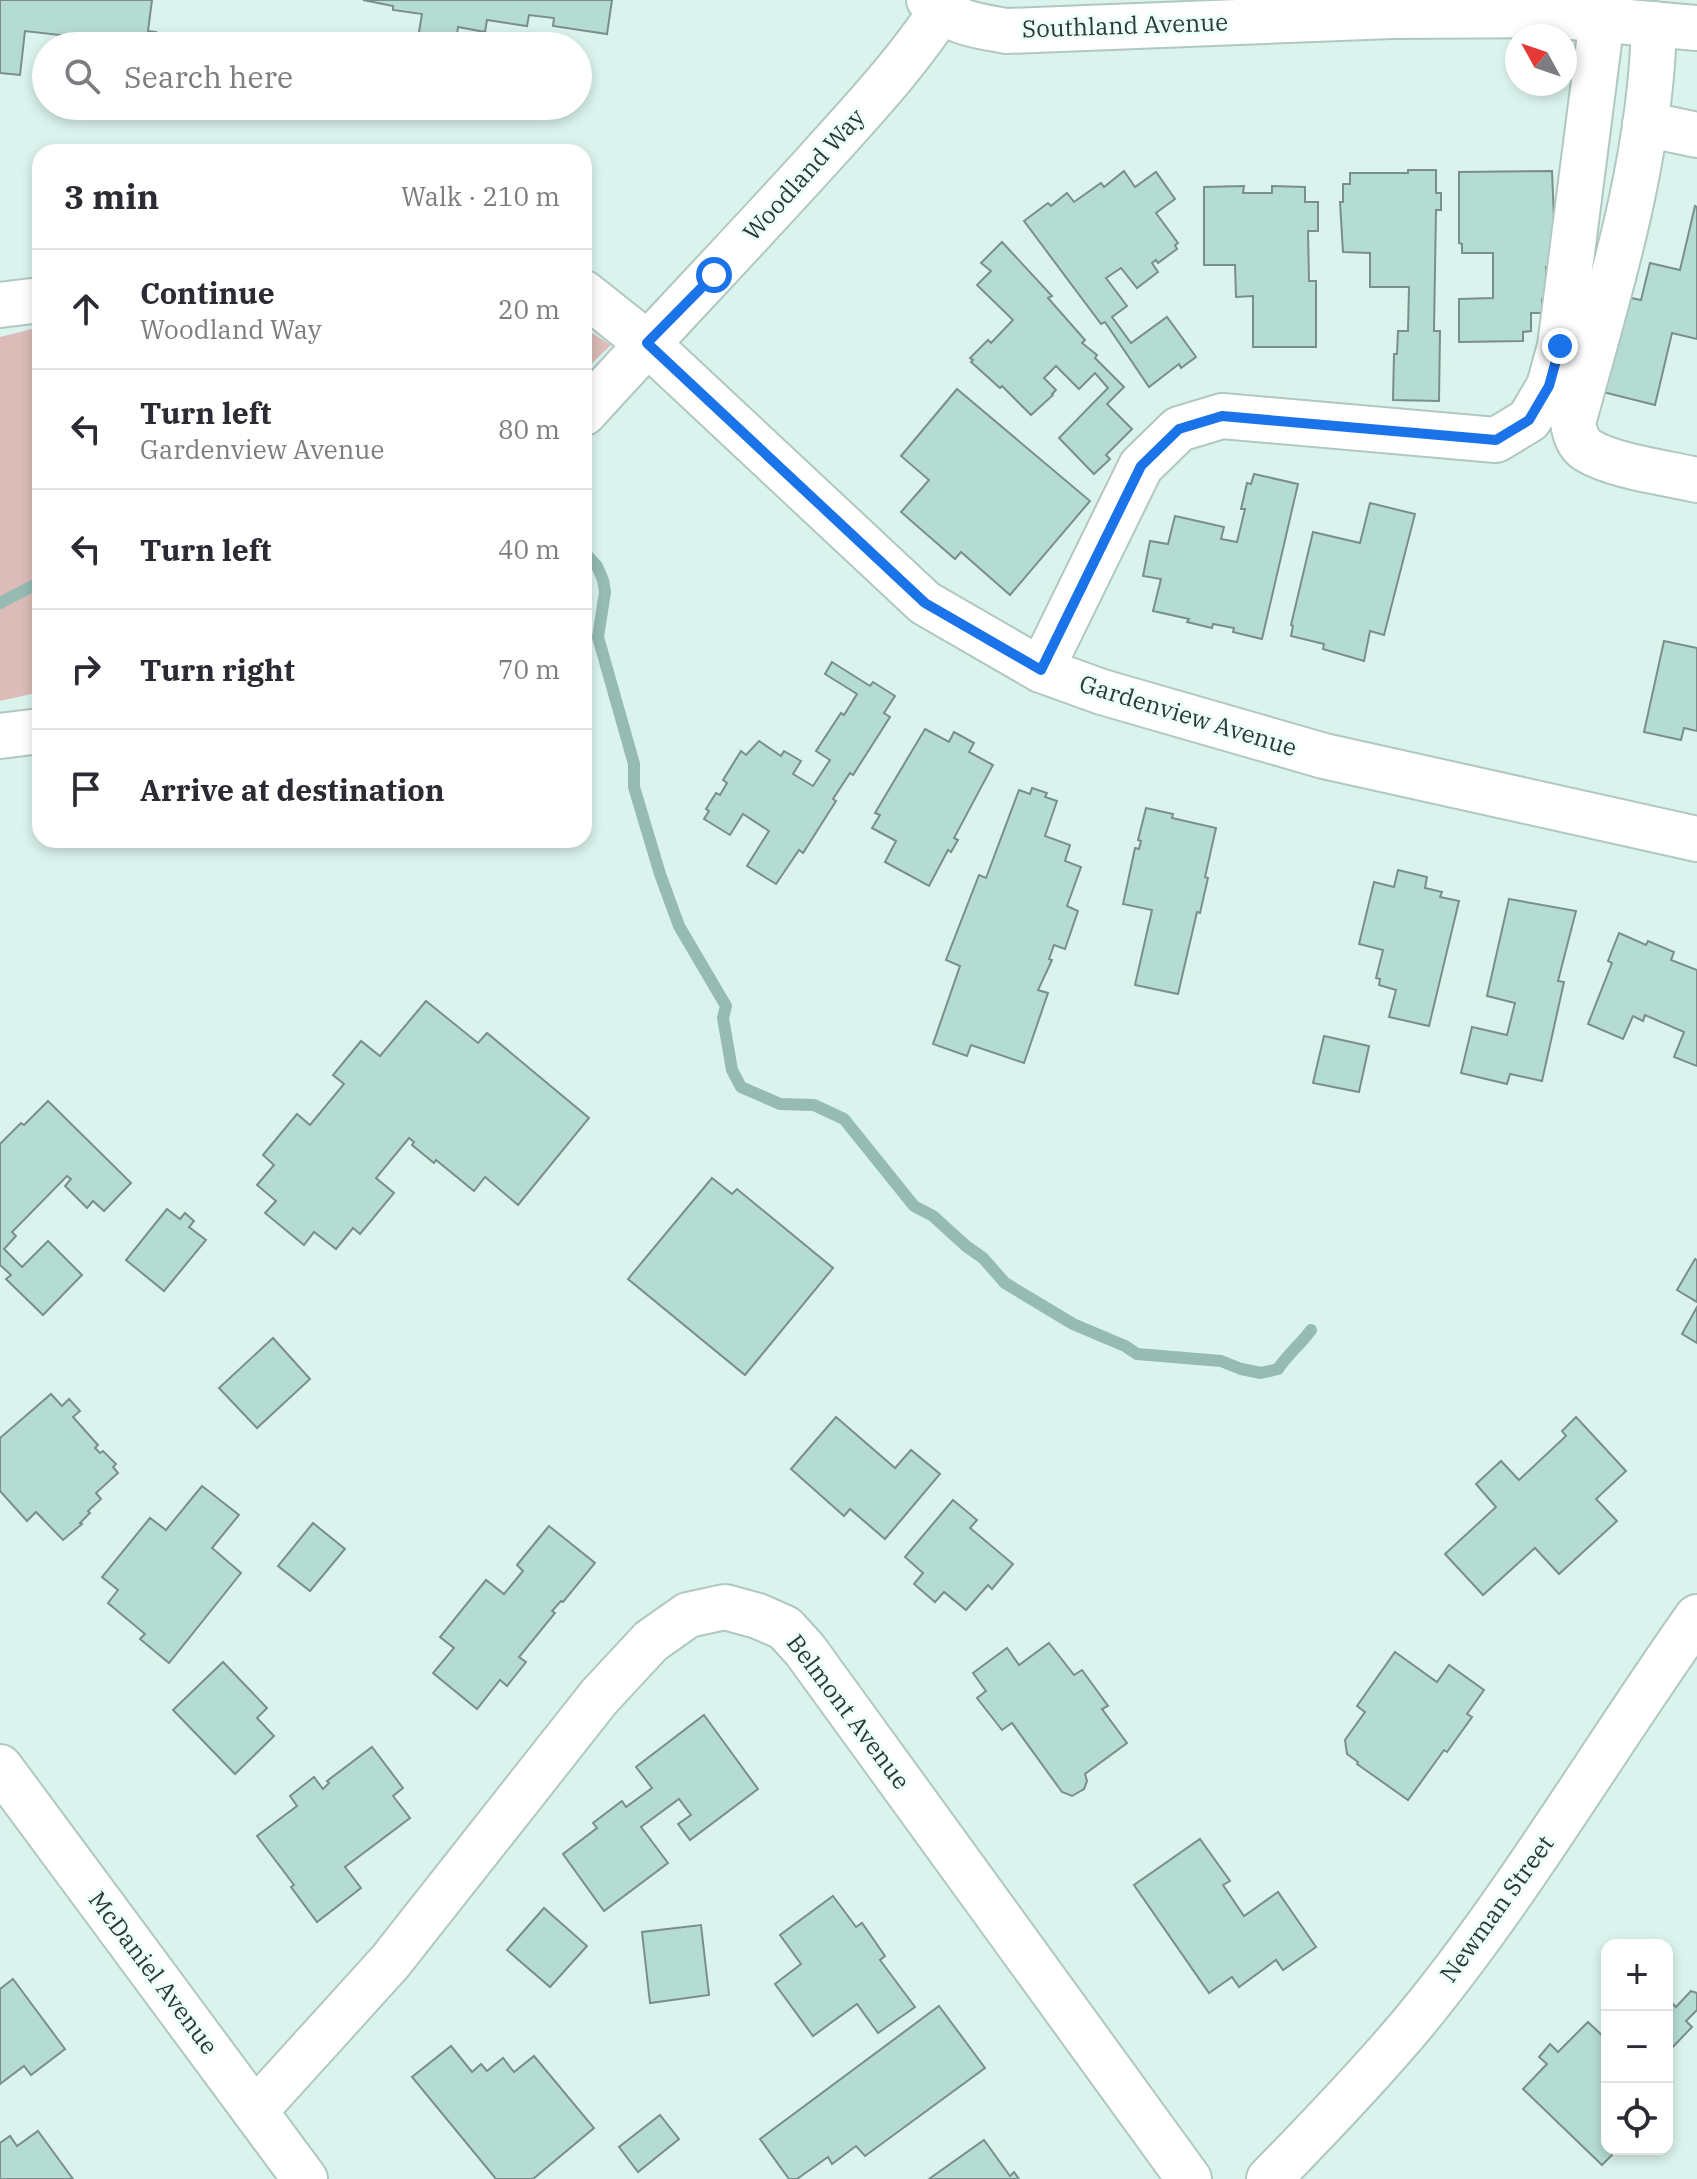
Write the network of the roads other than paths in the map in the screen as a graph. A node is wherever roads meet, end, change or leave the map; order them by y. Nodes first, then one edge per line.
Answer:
1 (939, 4) edge
2 (1602, 19) junction
3 (1654, 24) junction
4 (1697, 28) edge
5 (1645, 124) junction
6 (1697, 135) edge
7 (592, 299) edge
8 (32, 301) edge
9 (0, 305) edge
10 (647, 343) junction
11 (592, 404) edge
12 (1697, 480) edge
13 (1041, 670) junction
14 (32, 732) edge
15 (0, 736) edge
16 (1697, 839) edge
17 (1697, 1617) edge
18 (0, 1767) edge
19 (255, 2111) junction
20 (305, 2179) edge
21 (1189, 2179) edge
22 (1269, 2179) edge

1 - 2 street, Southland Avenue
1 - 10 street, Woodland Way
2 - 3 street, Southland Avenue
2 - 13 street
3 - 4 street, Southland Avenue
3 - 5 street
5 - 6 street
5 - 12 street
7 - 10 street, Gardenview Avenue
8 - 9 street
10 - 11 street, Woodland Way
10 - 13 street, Gardenview Avenue
13 - 16 street, Gardenview Avenue
14 - 15 street
17 - 22 street, Newman Street
18 - 19 street, McDaniel Avenue
19 - 20 street, McDaniel Avenue
19 - 21 street, Belmont Avenue

